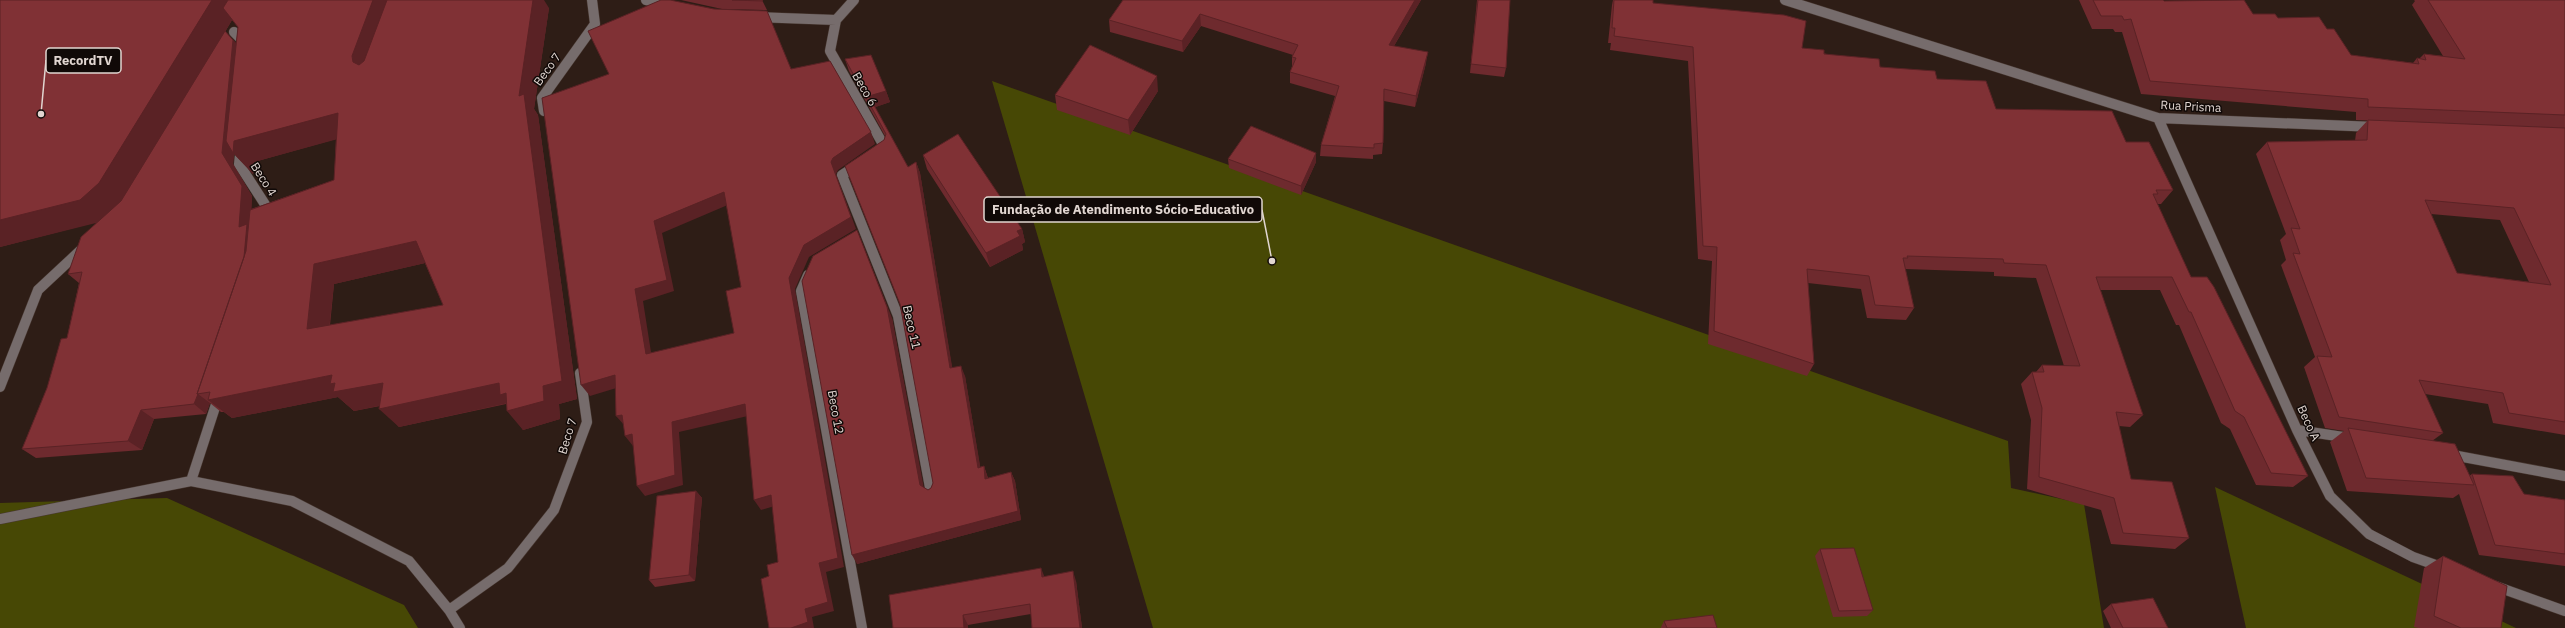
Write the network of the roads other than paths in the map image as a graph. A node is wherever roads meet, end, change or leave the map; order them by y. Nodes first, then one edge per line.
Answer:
1 (592, 0) edge
2 (646, 0) edge
3 (854, 0) edge
4 (1785, 0) edge
5 (676, 6) edge
6 (744, 16) edge
7 (836, 20) junction
8 (234, 32) edge
9 (249, 56) edge
10 (2158, 118) junction
11 (546, 122) edge
12 (2382, 127) edge
13 (242, 133) edge
14 (842, 175) joint
15 (264, 230) edge
16 (865, 231) junction
17 (94, 238) edge
18 (852, 239) edge
19 (813, 262) edge
20 (578, 359) edge
21 (224, 383) edge
22 (0, 387) edge
23 (2297, 430) junction
24 (2360, 439) edge
25 (2438, 452) edge
26 (2565, 476) edge
27 (191, 481) junction
28 (931, 493) edge
29 (0, 519) edge
30 (2455, 572) edge
31 (2484, 582) edge
32 (449, 610) junction
33 (2565, 611) edge
34 (460, 628) edge
35 (862, 628) edge

1 - 11 street, Beco 7
2 - 5 street
3 - 7 street
4 - 10 street, Rua Prisma
6 - 7 street
7 - 14 street, Beco 6
8 - 9 street
10 - 12 street, Rua Prisma
10 - 23 street, Beco A
13 - 15 street, Beco 4
14 - 16 street, Beco 11
16 - 18 street
16 - 28 street, Beco 11
17 - 22 street
19 - 35 street, Beco 12
20 - 32 street, Beco 7
21 - 27 street
23 - 24 street
23 - 30 street, Beco A
25 - 26 street
27 - 29 street
27 - 32 street
31 - 33 street
32 - 34 street

